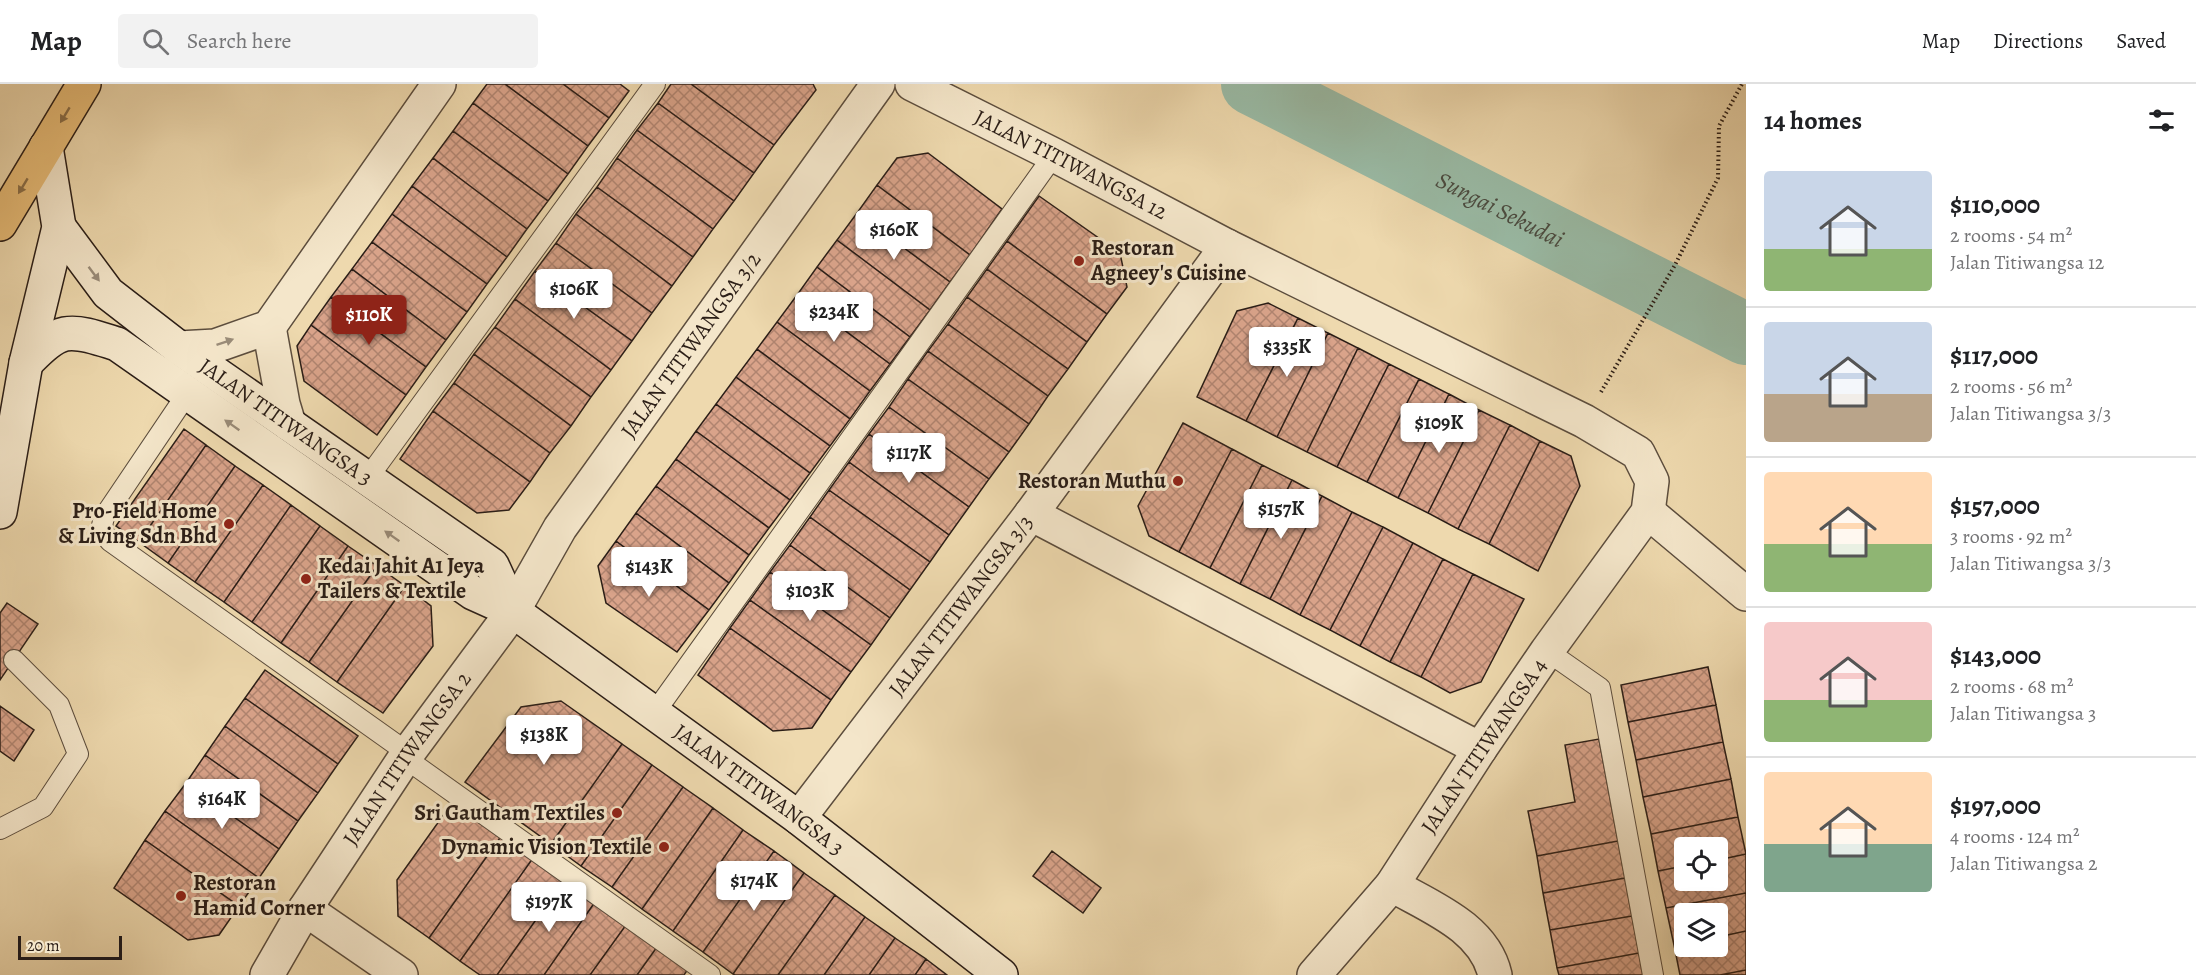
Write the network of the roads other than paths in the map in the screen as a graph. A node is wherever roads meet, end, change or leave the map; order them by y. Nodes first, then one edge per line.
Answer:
1 (84, 84) edge
2 (439, 84) edge
3 (655, 84) edge
4 (878, 84) edge
5 (912, 84) edge
6 (46, 147) junction
7 (1054, 155) junction
8 (0, 224) edge
9 (59, 227) junction
10 (1227, 246) junction
11 (269, 327) junction
12 (179, 348) junction
13 (26, 363) junction
14 (187, 394) junction
15 (290, 424) junction
16 (367, 479) junction
17 (0, 512) edge
18 (1648, 512) junction
19 (1031, 513) junction
20 (1746, 594) edge
21 (513, 610) junction
22 (1547, 651) junction
23 (14, 660) dead end
24 (655, 712) junction
25 (1480, 749) junction
26 (407, 755) junction
27 (799, 818) junction
28 (0, 829) edge
29 (1392, 885) junction
30 (305, 909) junction
31 (267, 975) edge
32 (401, 975) edge
33 (710, 975) edge
34 (1001, 975) edge
35 (1314, 975) edge
36 (1495, 975) edge
37 (1653, 975) edge

1 -> 6 highway
2 - 11 street
3 - 16 lane
4 - 21 street, JALAN TITIWANGSA 3/2
5 - 7 street, JALAN TITIWANGSA 12
6 -> 8 highway
6 - 9 street
7 - 10 street, JALAN TITIWANGSA 12
7 - 24 lane
9 -> 12 street, JALAN TITIWANGSA 3
9 - 13 street
10 - 18 street, JALAN TITIWANGSA 12
10 - 19 street, JALAN TITIWANGSA 3/3
12 -> 11 street
11 - 15 street
12 - 15 street, JALAN TITIWANGSA 3
13 - 14 street, JALAN TITIWANGSA 3
13 - 17 street
21 -> 14 street, JALAN TITIWANGSA 3
14 - 26 lane
15 - 16 street, JALAN TITIWANGSA 3
16 - 21 street, JALAN TITIWANGSA 3
18 - 20 street
18 - 22 street, JALAN TITIWANGSA 4
19 - 25 street
19 - 27 street, JALAN TITIWANGSA 3/3
21 - 24 street, JALAN TITIWANGSA 3
21 - 26 street, JALAN TITIWANGSA 2
22 - 25 street, JALAN TITIWANGSA 4
22 - 37 lane
23 - 28 lane
24 - 27 street, JALAN TITIWANGSA 3
25 - 29 street, JALAN TITIWANGSA 4
26 - 30 street, JALAN TITIWANGSA 2
26 - 33 lane
27 - 34 street, JALAN TITIWANGSA 3
29 - 35 street, JALAN TITIWANGSA 4
29 - 36 street
30 - 31 street, JALAN TITIWANGSA 2
30 - 32 street

